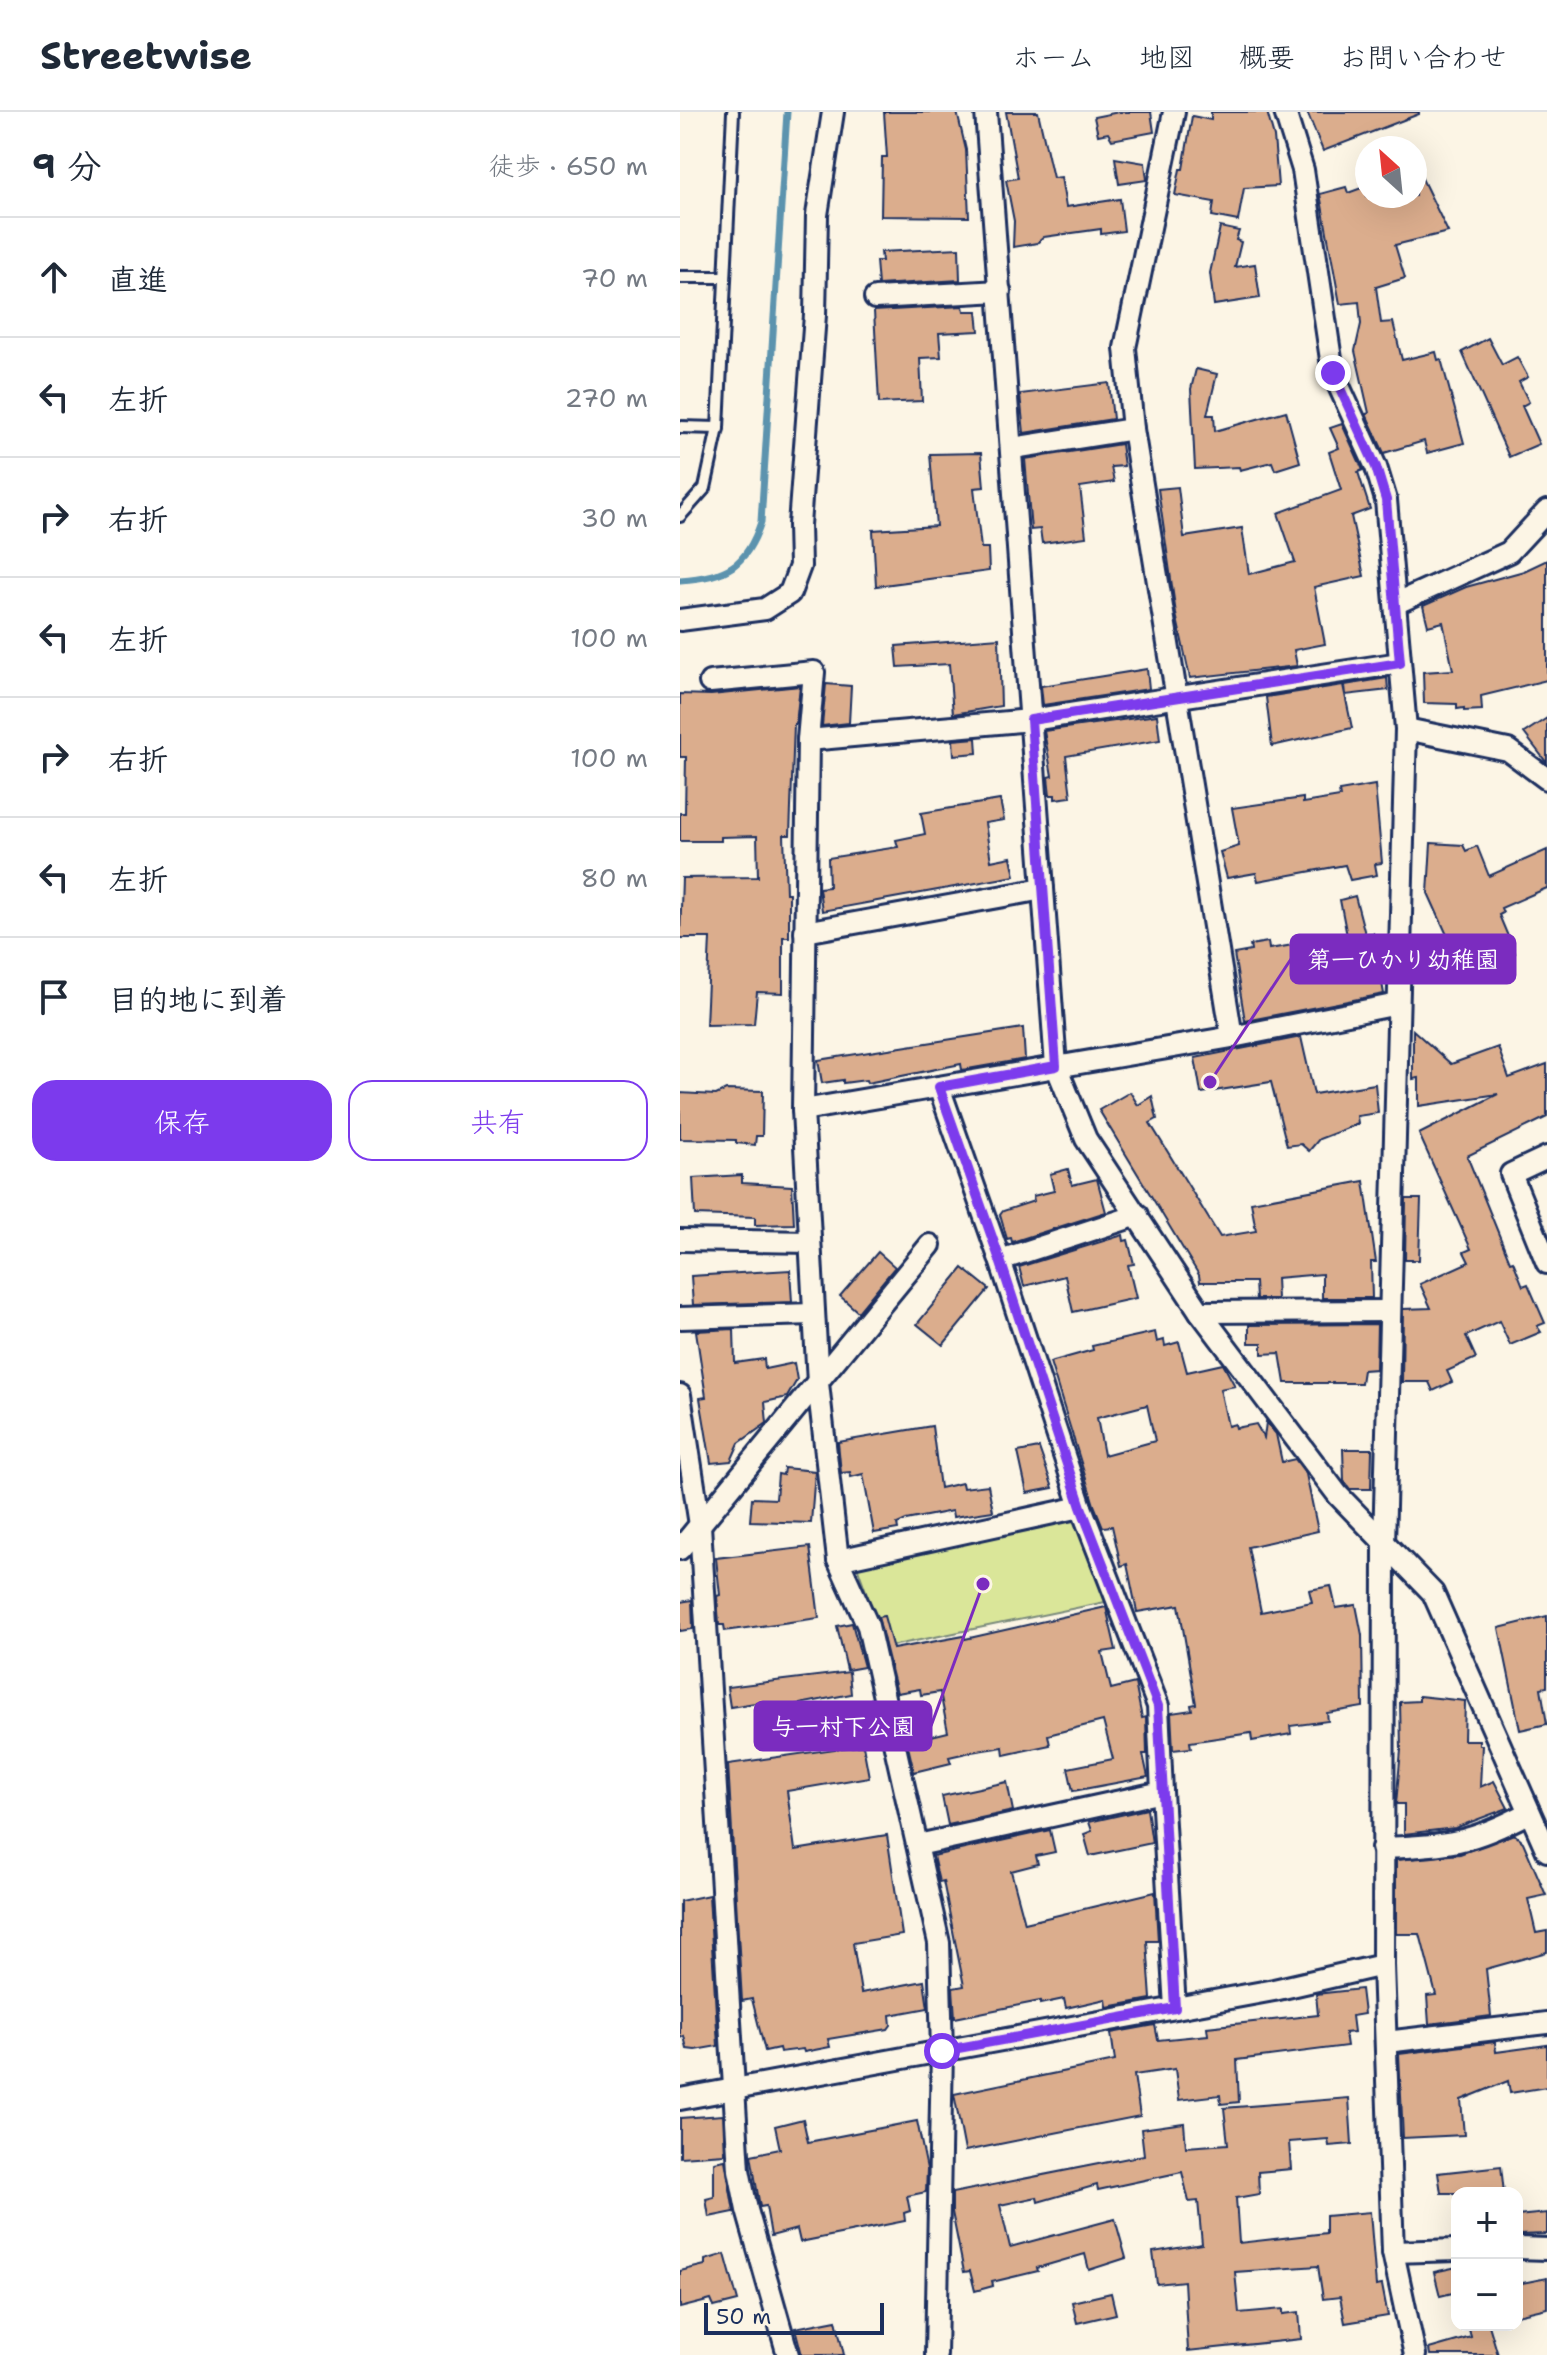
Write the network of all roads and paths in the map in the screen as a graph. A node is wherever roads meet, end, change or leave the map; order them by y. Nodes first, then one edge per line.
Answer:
1 (733, 112) edge
2 (833, 112) edge
3 (986, 112) edge
4 (1174, 112) edge
5 (1285, 112) edge
6 (680, 277) edge
7 (723, 277) junction
8 (1000, 291) junction
9 (875, 298) dead end
10 (680, 427) edge
11 (718, 428) junction
12 (1133, 429) junction
13 (1013, 448) junction
14 (1547, 511) edge
15 (680, 516) edge
16 (1397, 603) junction
17 (680, 620) edge
18 (1400, 663) junction
19 (710, 682) dead end
20 (1177, 697) junction
21 (1031, 720) junction
22 (1406, 729) junction
23 (808, 740) junction
24 (1547, 779) edge
25 (1043, 889) junction
26 (805, 932) junction
27 (1398, 1004) junction
28 (1232, 1037) junction
29 (1056, 1066) junction
30 (939, 1087) junction
31 (803, 1110) junction
32 (1547, 1157) edge
33 (1138, 1215) junction
34 (680, 1240) edge
35 (810, 1242) junction
36 (930, 1245) dead end
37 (1000, 1260) junction
38 (1547, 1263) edge
39 (1389, 1311) junction
40 (1200, 1312) junction
41 (814, 1314) junction
42 (680, 1318) edge
43 (818, 1383) junction
44 (680, 1395) edge
45 (684, 1438) edge
46 (1081, 1507) junction
47 (700, 1525) junction
48 (1384, 1544) junction
49 (680, 1549) edge
50 (838, 1560) junction
51 (1162, 1792) junction
52 (1528, 1813) junction
53 (918, 1845) junction
54 (1382, 1848) junction
55 (1547, 1851) edge
56 (1383, 1965) junction
57 (1175, 2008) junction
58 (1547, 2023) edge
59 (1386, 2042) junction
60 (942, 2051) junction
61 (737, 2088) junction
62 (680, 2099) edge
63 (1523, 2248) edge
64 (1547, 2249) edge
65 (1451, 2250) edge
66 (1393, 2252) junction
67 (788, 2355) edge
68 (936, 2355) edge
69 (1415, 2355) edge

1 - 7 lane
2 - 17 street
3 - 8 street
4 - 12 street
5 - 16 street
6 - 7 lane
7 - 11 lane
8 - 9 street
8 - 13 street
10 - 11 lane
11 - 15 lane
12 - 13 street
12 - 20 street
13 - 21 street
14 - 16 street
16 - 18 street
18 - 20 street
18 - 22 street
19 - 23 street
20 - 21 street
20 - 28 street
21 - 23 street
21 - 25 street
22 - 24 street
22 - 27 street
23 - 26 street
25 - 26 street
25 - 29 street
26 - 31 street
27 - 28 street
27 - 39 street
28 - 29 street
29 - 30 street
29 - 33 street
30 - 31 street
30 - 37 street
31 - 35 street
32 - 38 street
33 - 37 street
33 - 40 street
34 - 35 street
35 - 41 street
36 - 43 street
37 - 46 street
39 - 40 street
39 - 48 street
40 - 48 street
41 - 42 street
41 - 43 street
43 - 47 street
43 - 50 street
44 - 45 street
45 - 47 street
46 - 50 street
46 - 51 street
47 - 49 street
47 - 61 street
48 - 52 street
48 - 54 street
50 - 53 street
51 - 53 street
51 - 57 street
52 - 54 street
52 - 55 street
53 - 60 street
54 - 56 street
56 - 57 street
56 - 59 street
57 - 60 street
58 - 59 street
59 - 66 street
60 - 61 street
60 - 68 street
61 - 62 street
61 - 67 street
63 - 64 street
65 - 66 street
66 - 69 street

